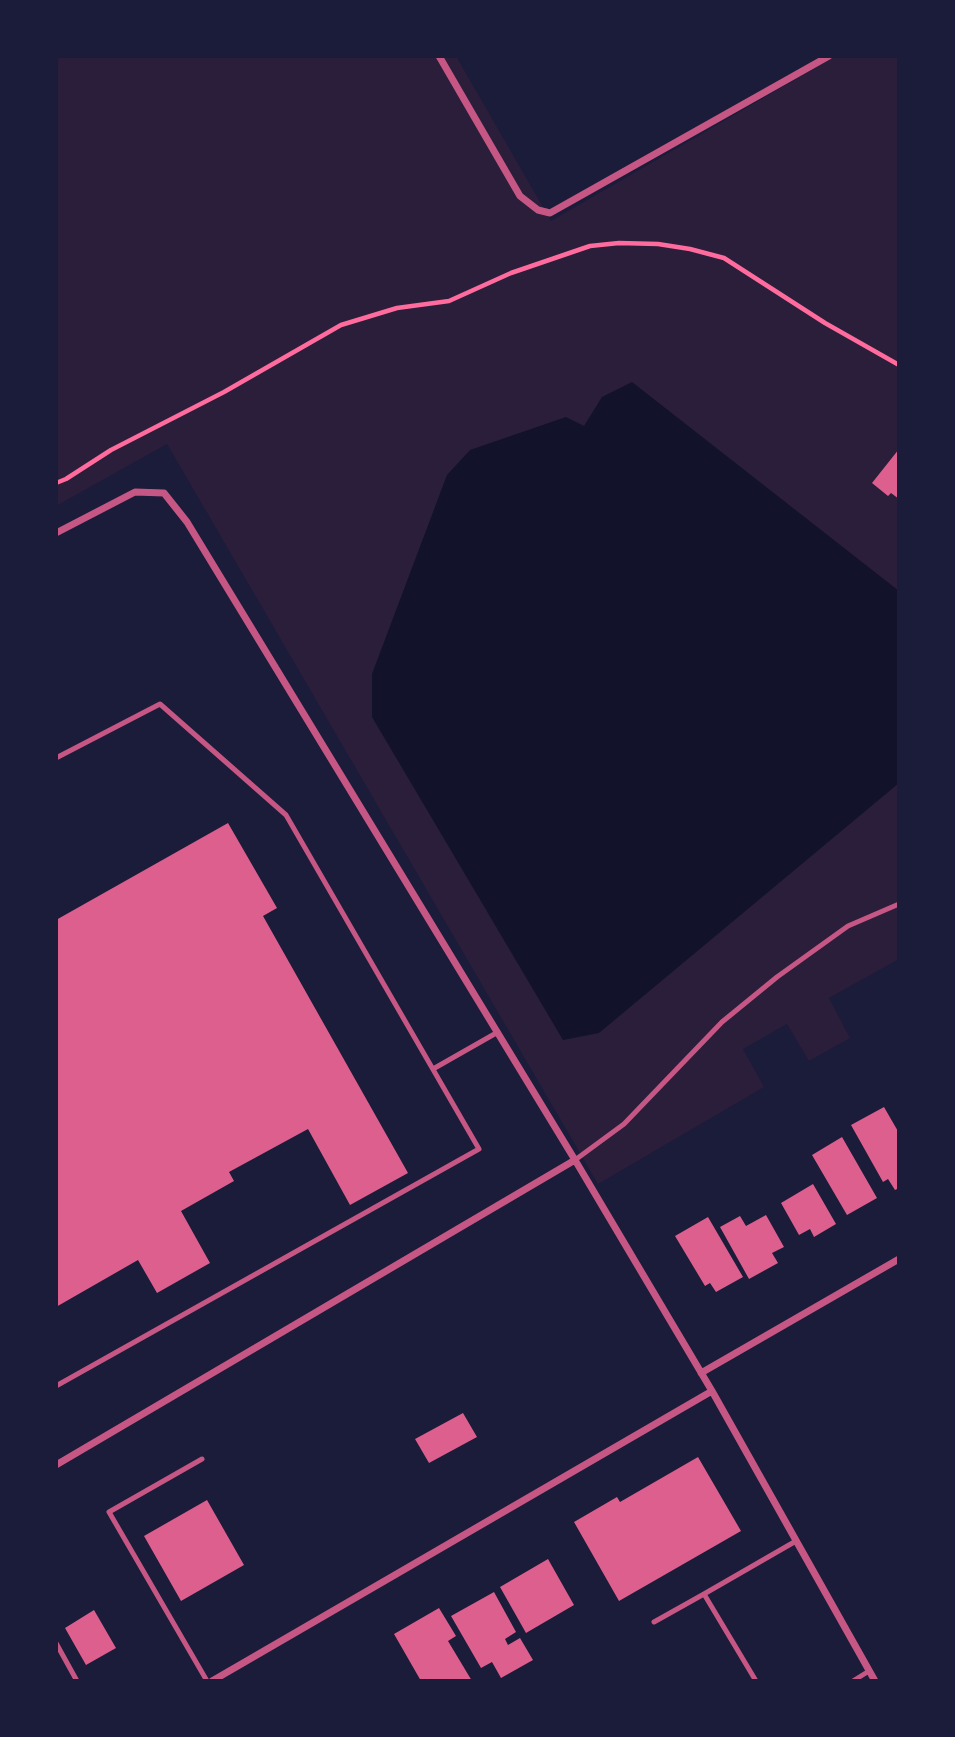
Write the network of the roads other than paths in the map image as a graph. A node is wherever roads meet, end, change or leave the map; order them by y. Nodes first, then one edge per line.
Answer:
1 (439, 56) edge
2 (829, 56) edge
3 (56, 533) edge
4 (56, 758) edge
5 (899, 904) edge
6 (498, 1032) junction
7 (433, 1069) junction
8 (575, 1160) junction
9 (899, 1259) edge
10 (701, 1373) junction
11 (56, 1386) edge
12 (712, 1391) junction
13 (202, 1459) dead end
14 (56, 1465) edge
15 (796, 1541) junction
16 (704, 1594) junction
17 (654, 1622) dead end
18 (56, 1643) edge
19 (869, 1671) junction
20 (77, 1681) edge
21 (209, 1681) edge
22 (757, 1681) edge
23 (853, 1681) edge
24 (875, 1681) edge

1 - 2 street
3 - 6 street
4 - 7 lane
5 - 8 lane
6 - 7 lane
6 - 8 street
7 - 11 lane
8 - 10 street
8 - 14 street
9 - 10 street
10 - 12 street
12 - 15 street
12 - 21 street
13 - 21 lane
15 - 16 lane
15 - 19 street
16 - 17 lane
16 - 22 lane
18 - 20 lane
19 - 23 lane
19 - 24 street

